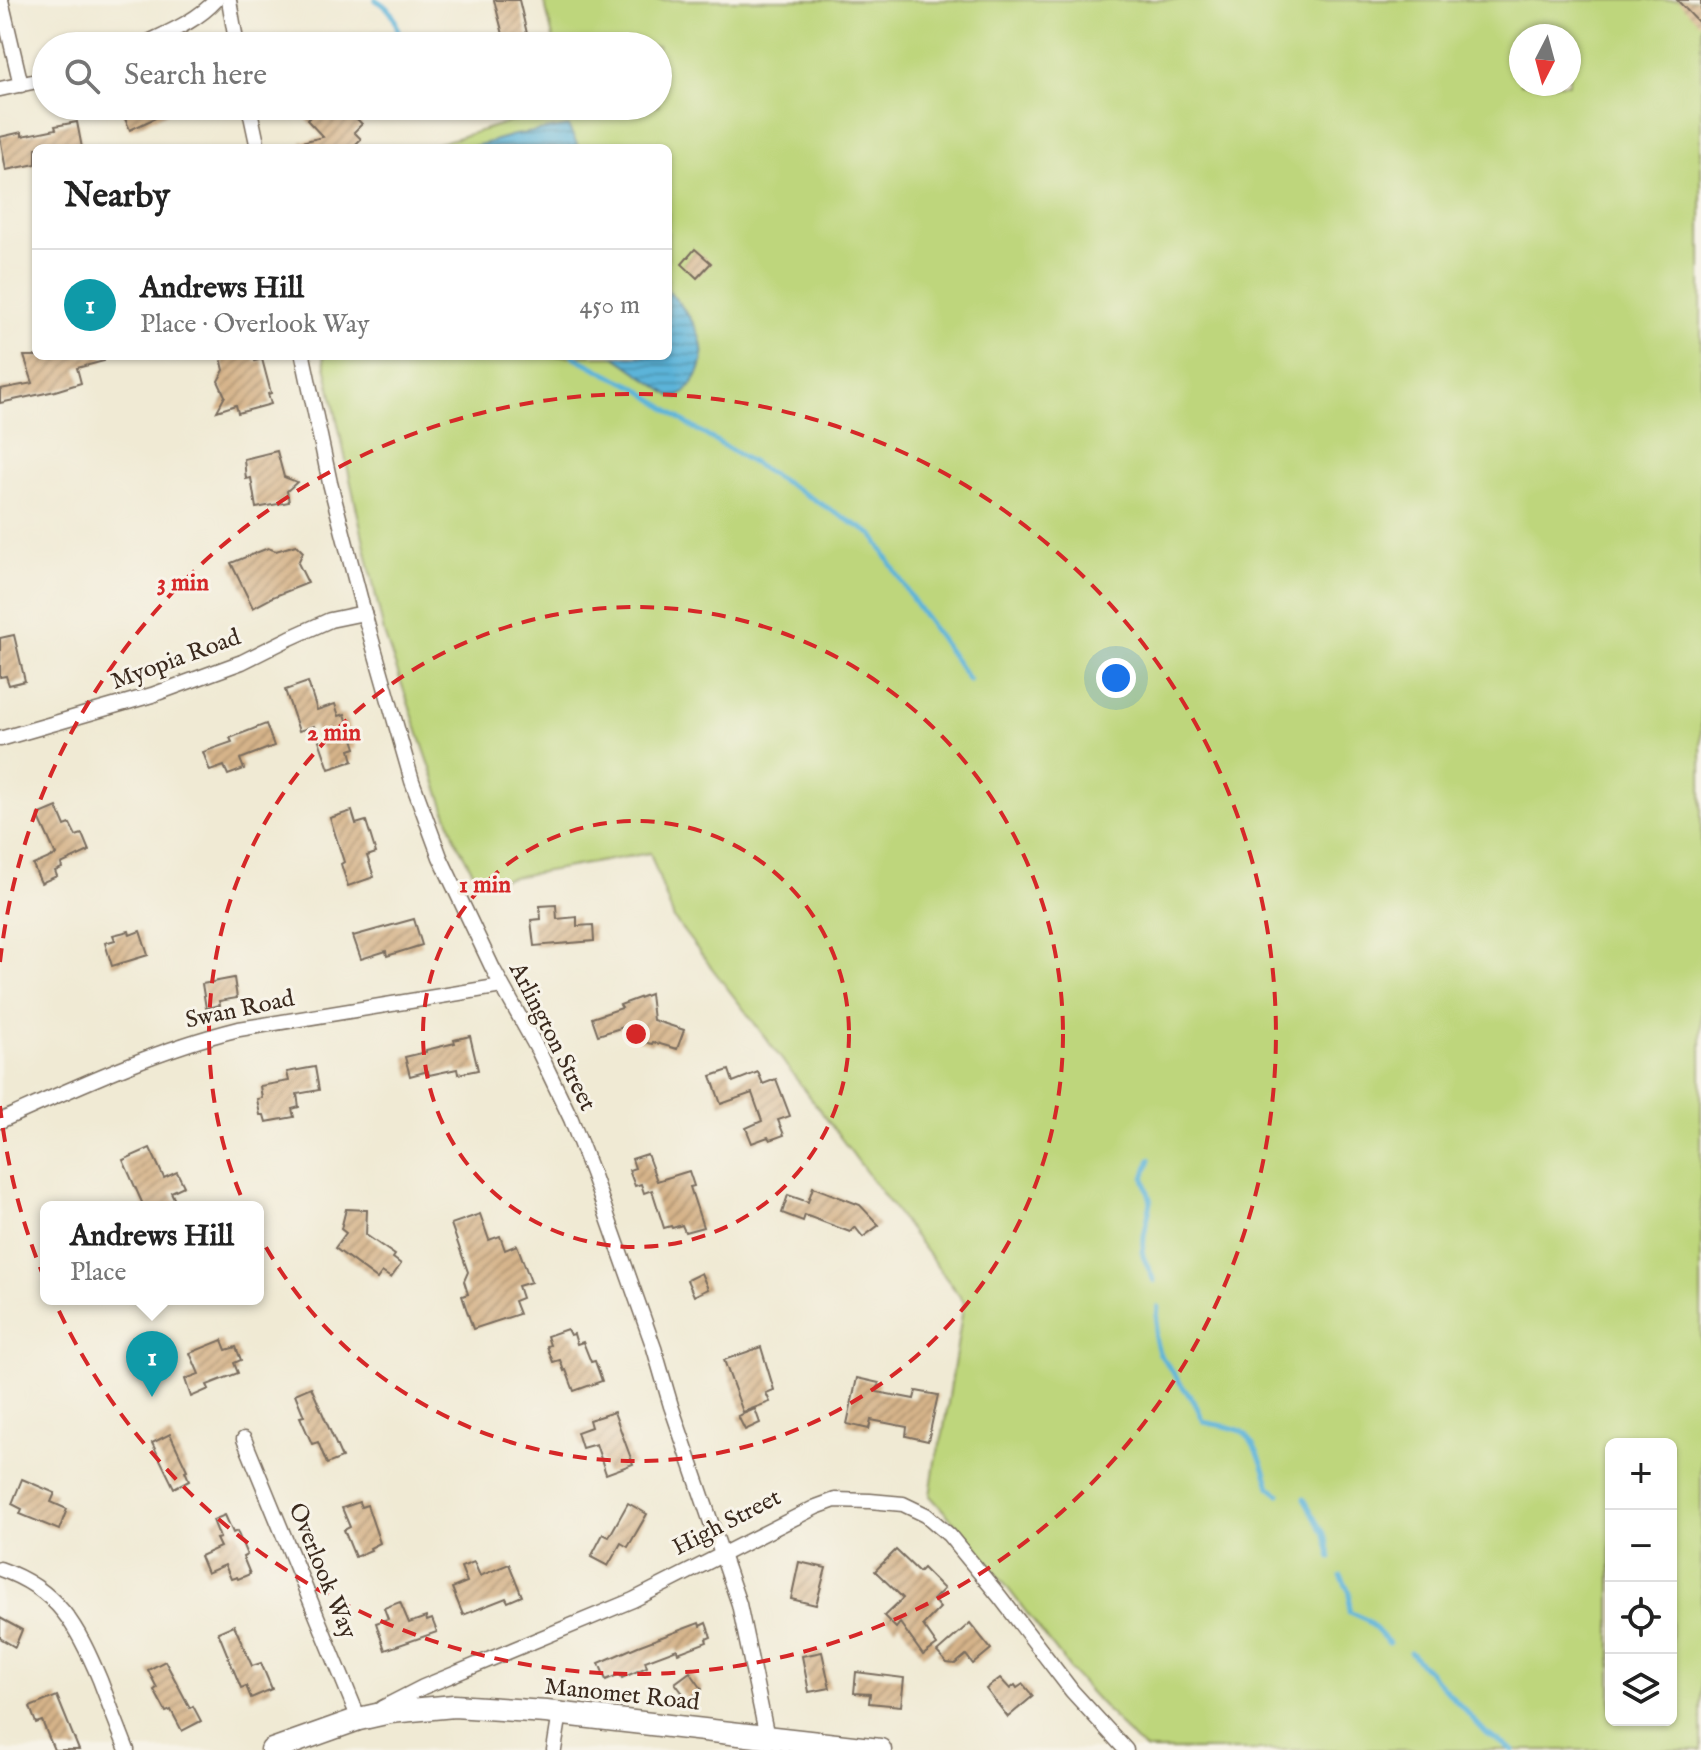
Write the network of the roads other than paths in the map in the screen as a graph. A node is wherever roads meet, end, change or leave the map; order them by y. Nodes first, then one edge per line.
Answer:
1 (1, 0) edge
2 (216, 0) edge
3 (229, 0) edge
4 (169, 32) edge
5 (235, 32) edge
6 (32, 82) edge
7 (21, 85) junction
8 (0, 89) edge
9 (252, 120) edge
10 (257, 144) edge
11 (304, 360) edge
12 (364, 613) junction
13 (0, 739) edge
14 (502, 986) junction
15 (0, 1121) edge
16 (244, 1439) dead end
17 (723, 1555) junction
18 (0, 1569) edge
19 (560, 1713) junction
20 (359, 1719) junction
21 (767, 1737) junction
22 (127, 1750) edge
23 (272, 1750) edge
24 (554, 1750) edge
25 (880, 1750) edge
26 (1126, 1750) edge

1 - 7 street
2 - 4 street
3 - 5 street
6 - 7 street
7 - 8 street
9 - 10 street
11 - 12 street, Arlington Street
12 - 13 street, Myopia Road
12 - 14 street, Arlington Street
14 - 15 street, Swan Road
14 - 17 street, Arlington Street
16 - 20 street, Overlook Way
17 - 20 street, High Street
17 - 21 street, Arlington Street
17 - 26 street, High Street
18 - 22 street
19 - 20 main road, Manomet Road
19 - 21 main road, Manomet Road
19 - 24 street
20 - 23 main road, High Street
21 - 25 main road, Manomet Road

